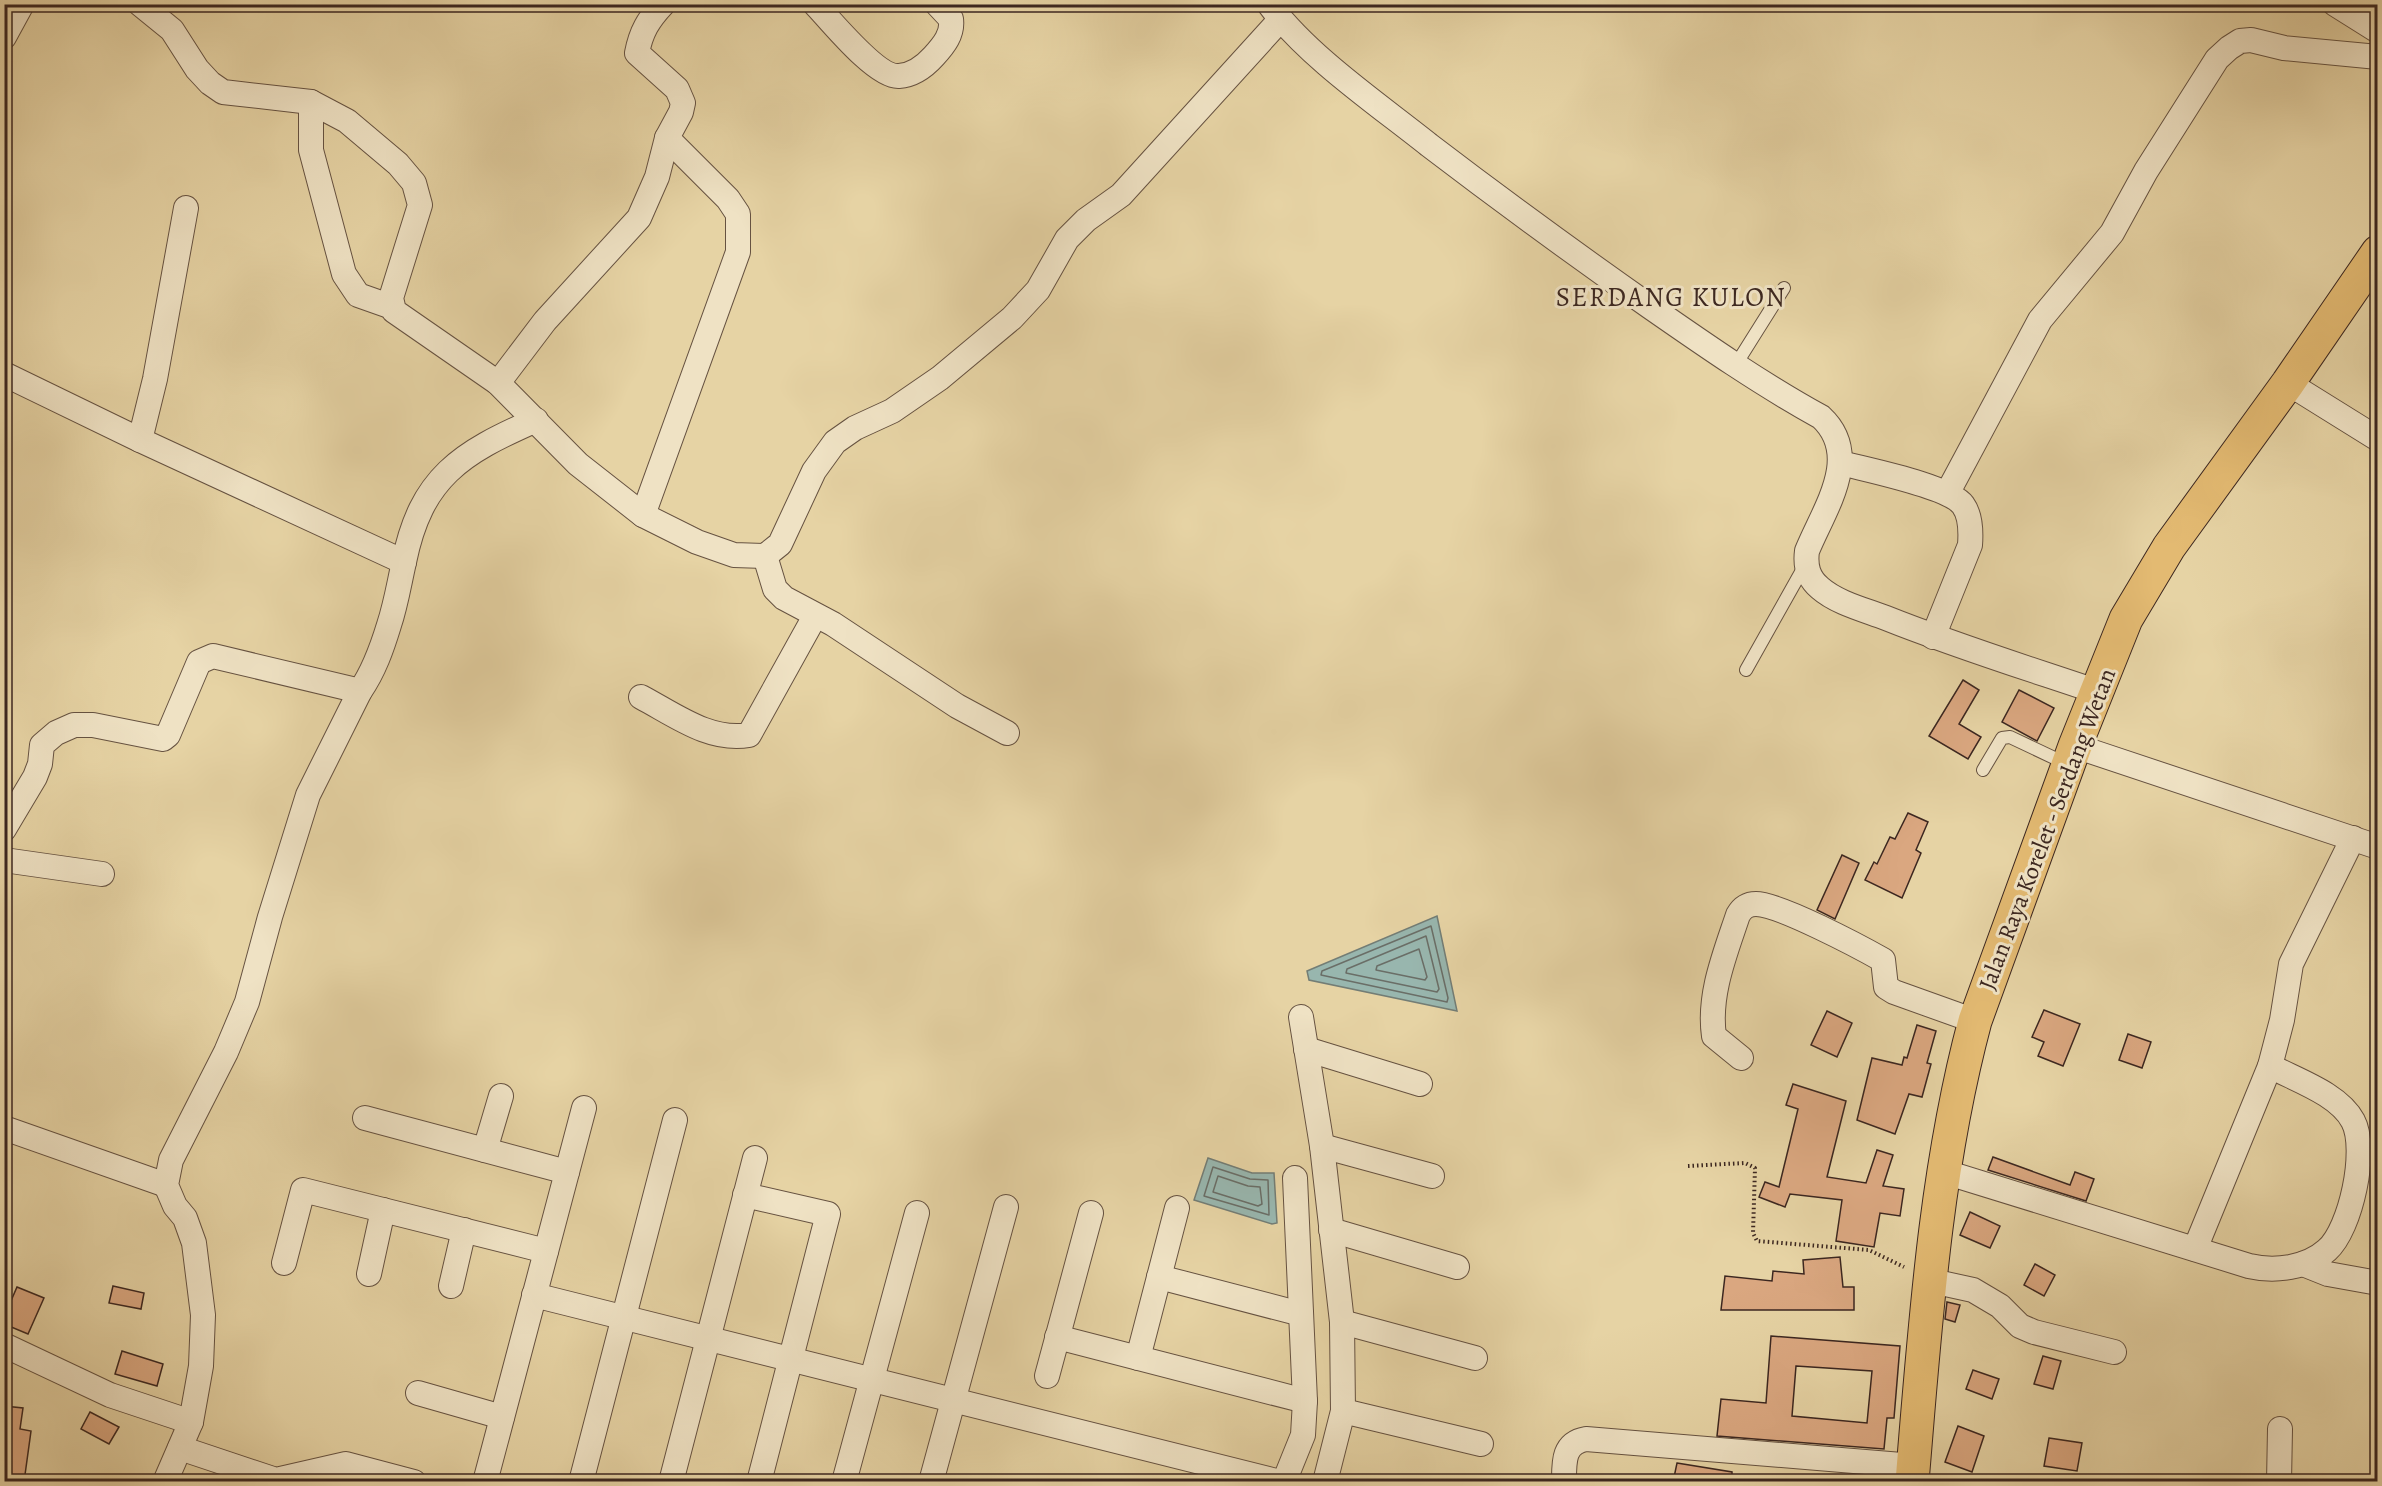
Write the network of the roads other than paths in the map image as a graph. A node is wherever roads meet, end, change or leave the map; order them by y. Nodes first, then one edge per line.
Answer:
1 (22, 4) edge
2 (140, 4) edge
3 (663, 4) edge
4 (815, 4) edge
5 (937, 4) edge
6 (2335, 4) edge
7 (1275, 12) edge
8 (2368, 20) edge
9 (6, 32) edge
10 (2378, 57) edge
11 (311, 102) junction
12 (668, 138) junction
13 (186, 208) dead end
14 (2378, 252) edge
15 (1784, 288) dead end
16 (392, 307) junction
17 (1735, 366) junction
18 (4, 374) edge
19 (498, 383) junction
20 (2288, 383) junction
21 (536, 420) junction
22 (140, 440) junction
23 (2378, 440) edge
24 (1841, 463) junction
25 (1948, 492) junction
26 (643, 515) junction
27 (765, 556) junction
28 (404, 562) junction
29 (1805, 565) junction
30 (815, 616) junction
31 (1933, 637) junction
32 (1746, 670) dead end
33 (360, 691) junction
34 (2098, 692) junction
35 (641, 697) dead end
36 (1007, 733) dead end
37 (2071, 755) junction
38 (1983, 770) dead end
39 (4, 828) edge
40 (2353, 838) junction
41 (2378, 848) edge
42 (4, 860) edge
43 (102, 874) dead end
44 (1301, 1017) dead end
45 (1975, 1021) junction
46 (1306, 1049) junction
47 (1741, 1058) dead end
48 (2270, 1066) junction
49 (1420, 1084) dead end
50 (501, 1096) dead end
51 (584, 1108) dead end
52 (365, 1118) dead end
53 (675, 1120) dead end
54 (4, 1128) edge
55 (1322, 1146) junction
56 (485, 1150) junction
57 (755, 1158) dead end
58 (567, 1172) junction
59 (1945, 1172) junction
60 (1432, 1176) dead end
61 (1295, 1178) dead end
62 (166, 1185) junction
63 (746, 1195) junction
64 (1006, 1207) dead end
65 (1177, 1208) dead end
66 (383, 1210) junction
67 (1091, 1213) dead end
68 (917, 1214) dead end
69 (464, 1230) junction
70 (1331, 1230) junction
71 (2195, 1249) junction
72 (546, 1251) junction
73 (284, 1263) dead end
74 (2303, 1264) junction
75 (1457, 1267) dead end
76 (369, 1274) dead end
77 (1159, 1277) junction
78 (1932, 1281) junction
79 (2378, 1283) edge
80 (451, 1286) dead end
81 (534, 1295) junction
82 (1301, 1314) junction
83 (624, 1318) junction
84 (1342, 1322) junction
85 (1057, 1338) junction
86 (708, 1339) junction
87 (4, 1345) edge
88 (2114, 1352) dead end
89 (1138, 1358) junction
90 (1475, 1358) dead end
91 (791, 1360) junction
92 (1047, 1376) dead end
93 (872, 1380) junction
94 (418, 1393) dead end
95 (953, 1400) junction
96 (1305, 1401) junction
97 (1343, 1411) junction
98 (502, 1418) junction
99 (191, 1422) junction
100 (2280, 1429) dead end
101 (1481, 1444) dead end
102 (180, 1448) junction
103 (332, 1474) edge
104 (1913, 1474) edge
105 (276, 1481) edge
106 (165, 1482) edge
107 (414, 1482) edge
108 (485, 1482) edge
109 (581, 1482) edge
110 (671, 1482) edge
111 (759, 1482) edge
112 (844, 1482) edge
113 (931, 1482) edge
114 (1282, 1482) edge
115 (1325, 1482) edge
116 (1564, 1482) edge
117 (2279, 1482) edge

1 - 9 street
2 - 11 street
3 - 12 street
4 - 5 street
6 - 8 street
7 - 17 street
7 - 27 street
10 - 25 street
11 - 16 street
11 - 16 street
12 - 19 street
12 - 26 street
13 - 22 street
14 - 20 main road, Jalan Raya Korelet - Serdang Wetan
15 - 17 lane
16 - 19 street
17 - 24 street
18 - 22 street
19 - 21 street
20 - 23 street
20 - 34 main road, Jalan Raya Korelet - Serdang Wetan
21 - 26 street
21 - 28 street
22 - 28 street
24 - 25 street
24 - 29 street
25 - 31 street
26 - 27 street
27 - 30 street
28 - 33 street
29 - 31 street
29 - 32 lane
30 - 35 street
30 - 36 street
31 - 34 street
33 - 39 street
33 - 62 street
34 - 37 main road, Jalan Raya Korelet - Serdang Wetan
37 - 38 lane
37 - 40 street
37 - 45 main road, Jalan Raya Korelet - Serdang Wetan
40 - 41 street
40 - 48 street
42 - 43 street
44 - 46 street
45 - 47 street
45 - 59 main road, Jalan Raya Korelet - Serdang Wetan
46 - 49 street
46 - 55 street
48 - 71 street
48 - 74 street
50 - 56 street
51 - 58 street
52 - 56 street
53 - 83 street
54 - 62 street
55 - 60 street
55 - 70 street
56 - 58 street
57 - 63 street
58 - 72 street
59 - 71 street
59 - 78 main road, Jalan Raya Korelet - Serdang Wetan
61 - 82 street
62 - 99 street
63 - 86 street
63 - 91 street
64 - 95 street
65 - 77 street
66 - 69 street
66 - 73 street
66 - 76 street
67 - 85 street
68 - 93 street
69 - 72 street
69 - 80 street
70 - 75 street
70 - 84 street
71 - 74 street
72 - 81 street
74 - 79 street
77 - 82 street
77 - 89 street
78 - 88 street
78 - 104 main road, Jalan Raya Korelet - Serdang Wetan
81 - 83 street
81 - 98 street
82 - 96 street
83 - 86 street
83 - 109 street
84 - 90 street
84 - 97 street
85 - 89 street
85 - 92 street
86 - 91 street
86 - 110 street
87 - 99 street
89 - 96 street
91 - 93 street
91 - 111 street
93 - 95 street
93 - 112 street
94 - 98 street
95 - 113 street
95 - 114 street
96 - 114 street
97 - 101 street
97 - 115 street
98 - 108 street
99 - 102 street
100 - 117 street
102 - 105 street
102 - 106 street
103 - 105 street
103 - 107 street
104 - 116 street

